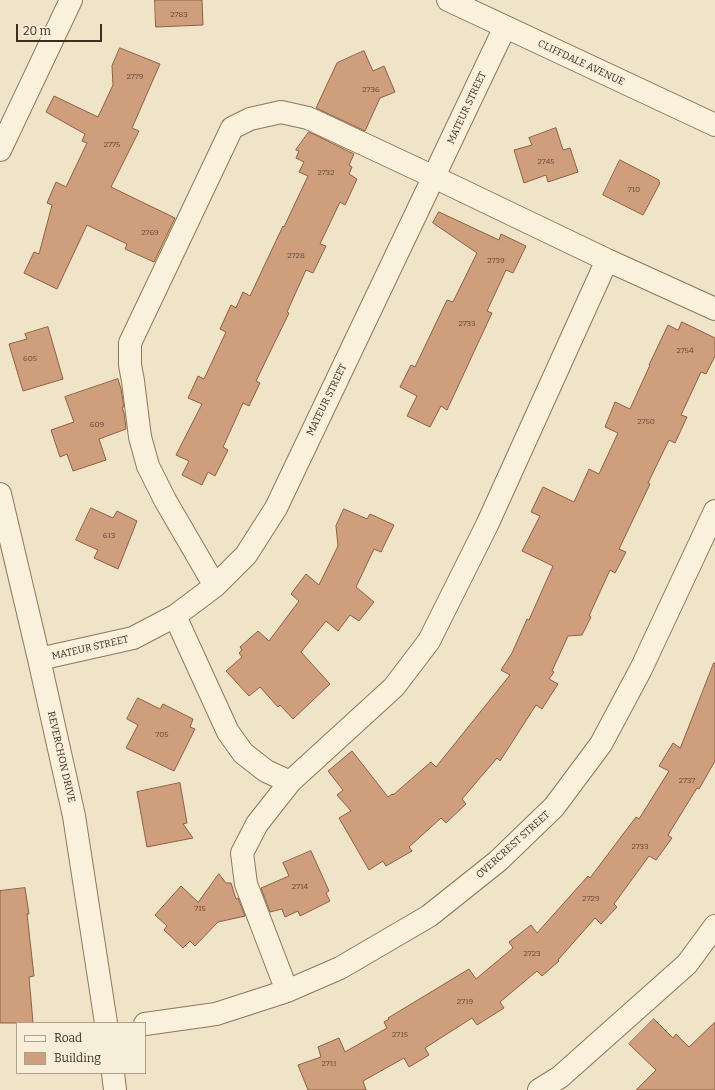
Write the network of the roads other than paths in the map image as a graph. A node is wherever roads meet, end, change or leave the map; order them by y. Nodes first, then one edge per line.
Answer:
1 (71, 0) edge
2 (448, 0) edge
3 (505, 27) junction
4 (715, 125) edge
5 (0, 150) edge
6 (434, 176) junction
7 (607, 260) junction
8 (715, 309) edge
9 (0, 494) edge
10 (715, 511) edge
11 (215, 586) junction
12 (176, 616) junction
13 (39, 660) junction
14 (290, 782) junction
15 (715, 926) edge
16 (287, 991) junction
17 (106, 1022) edge
18 (146, 1024) edge
19 (113, 1074) edge
20 (115, 1090) edge
21 (539, 1090) edge

1 - 5 street
2 - 3 street, CLIFFDALE AVENUE
3 - 4 street, CLIFFDALE AVENUE
3 - 6 street, MATEUR STREET
6 - 7 street
6 - 11 street, MATEUR STREET
6 - 11 street
7 - 8 street
7 - 14 street
9 - 13 street, REVERCHON DRIVE
10 - 16 street, OVERCREST STREET
11 - 12 street, MATEUR STREET
12 - 13 street, MATEUR STREET
12 - 14 street
13 - 17 street, REVERCHON DRIVE
14 - 16 street
15 - 21 street
16 - 18 street, OVERCREST STREET
19 - 20 street

